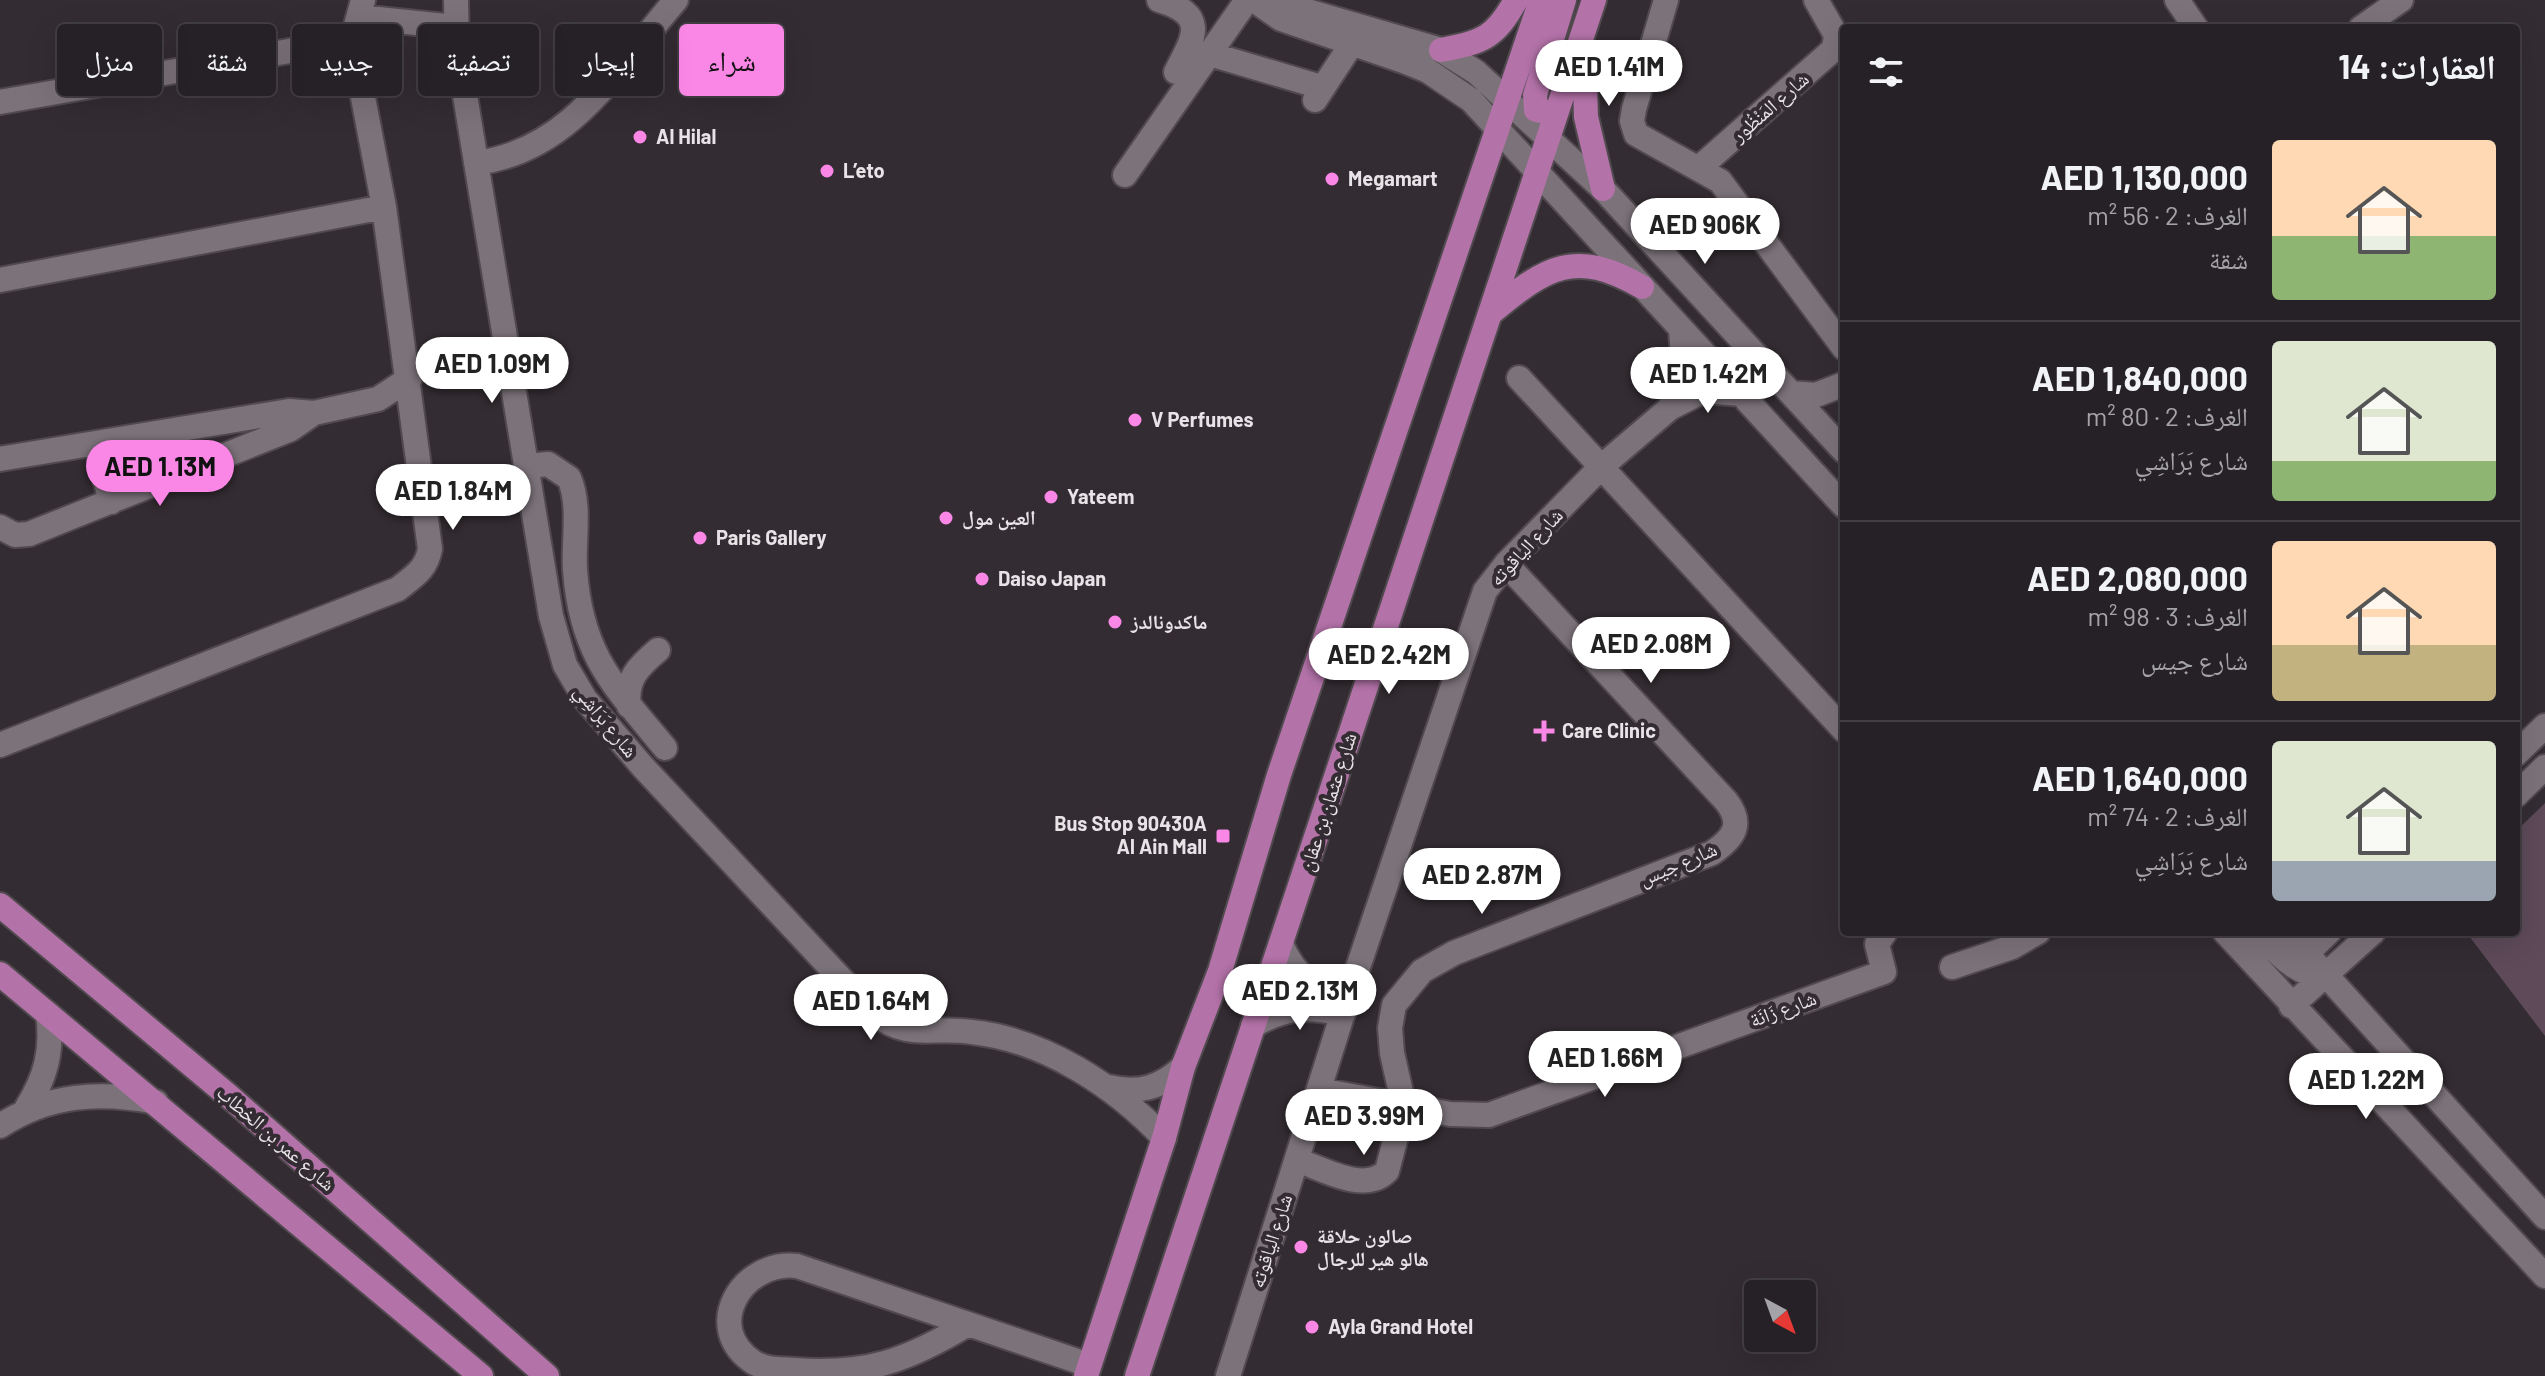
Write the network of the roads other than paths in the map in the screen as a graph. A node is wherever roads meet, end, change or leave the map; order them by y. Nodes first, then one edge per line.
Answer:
1 (456, 0) edge
2 (676, 0) edge
3 (1159, 0) edge
4 (1516, 0) edge
5 (1541, 0) edge
6 (1564, 0) edge
7 (1594, 0) edge
8 (1666, 0) edge
9 (1816, 0) edge
10 (2177, 0) edge
11 (2401, 0) edge
12 (1252, 2) edge
13 (358, 19) edge
14 (419, 24) edge
15 (455, 24) edge
16 (2193, 24) edge
17 (2367, 24) edge
18 (1583, 31) junction
19 (1351, 45) junction
20 (1441, 50) junction
21 (1210, 54) junction
22 (1176, 72) dead end
23 (466, 96) edge
24 (1508, 98) junction
25 (0, 102) edge
26 (1553, 125) junction
27 (1497, 127) junction
28 (476, 163) junction
29 (1699, 168) junction
30 (1536, 170) junction
31 (1125, 175) dead end
32 (1603, 189) junction
33 (384, 207) junction
34 (0, 280) edge
35 (1642, 287) junction
36 (1492, 312) junction
37 (1681, 330) junction
38 (1840, 343) edge
39 (410, 378) junction
40 (1519, 378) dead end
41 (1840, 386) edge
42 (1840, 389) edge
43 (1791, 393) junction
44 (1741, 394) junction
45 (378, 399) junction
46 (414, 408) junction
47 (1670, 408) junction
48 (314, 413) junction
49 (96, 443) junction
50 (1838, 444) edge
51 (0, 459) edge
52 (528, 466) junction
53 (1601, 467) junction
54 (111, 502) junction
55 (1840, 502) edge
56 (0, 527) edge
57 (1506, 564) junction
58 (594, 656) junction
59 (629, 706) junction
60 (1840, 726) edge
61 (2545, 726) edge
62 (0, 745) edge
63 (665, 748) dead end
64 (2520, 750) edge
65 (2545, 767) edge
66 (2520, 791) edge
67 (0, 905) edge
68 (1882, 936) edge
69 (2031, 936) edge
70 (2229, 936) edge
71 (2263, 936) edge
72 (2289, 936) edge
73 (2325, 936) edge
74 (2369, 936) edge
75 (1281, 944) junction
76 (2300, 960) junction
77 (1952, 967) dead end
78 (0, 974) edge
79 (2326, 977) junction
80 (2273, 986) junction
81 (1345, 1005) junction
82 (2291, 1006) junction
83 (48, 1014) junction
84 (1253, 1026) junction
85 (1183, 1067) junction
86 (1108, 1087) junction
87 (1319, 1090) junction
88 (156, 1102) junction
89 (1404, 1106) junction
90 (26, 1109) junction
91 (0, 1126) edge
92 (1164, 1138) junction
93 (1297, 1160) junction
94 (2545, 1217) edge
95 (2545, 1276) edge
96 (968, 1324) junction
97 (1087, 1370) edge
98 (481, 1376) edge
99 (547, 1376) edge
100 (1137, 1376) edge
101 (1228, 1376) edge

1 - 15 street, شارع بَرَاشِي
2 - 28 street
3 - 22 street
4 - 20 main road
5 - 24 main road
6 - 26 main road
7 - 18 main road, شارع عثمان بن عفان
8 - 29 street
9 - 29 street, شارع المَنْظُور
10 - 16 street
11 - 17 street
12 - 19 street
12 - 20 street
12 - 21 street
13 - 14 street
13 - 25 street
13 - 33 street
18 - 26 main road, شارع عثمان بن عفان
18 - 32 main road
19 - 21 street
19 - 27 street
20 - 24 street
21 - 31 street
23 - 28 street, شارع بَرَاشِي
24 - 26 street
24 - 27 main road
26 - 30 main road, شارع عثمان بن عفان
26 - 32 street
27 - 30 street
27 - 85 main road
28 - 52 street, شارع بَرَاشِي
29 - 38 street
30 - 35 street
30 - 36 main road, شارع عثمان بن عفان
32 - 43 street
33 - 34 street
33 - 39 street
35 - 36 main road
35 - 37 street
36 - 75 main road, شارع عثمان بن عفان
37 - 44 street
37 - 47 street, شارع الياقوته
39 - 45 street
39 - 46 street
40 - 53 street
41 - 43 street
42 - 50 street
43 - 50 street
44 - 47 street, شارع الياقوته
44 - 55 street
45 - 46 street
45 - 48 street
46 - 62 street
47 - 53 street, شارع الياقوته
48 - 49 street
48 - 54 street
49 - 51 street
49 - 54 street
52 - 58 street
52 - 86 street, شارع بَرَاشِي
53 - 57 street, شارع الياقوته
53 - 60 street
54 - 56 street
57 - 81 street, شارع الياقوته
57 - 89 street, شارع جيس
58 - 59 street
58 - 59 street
59 - 63 street
61 - 64 street
65 - 66 street
67 - 99 main road, شارع عمر بن الخطاب
68 - 89 street, شارع زَانَة
69 - 77 street
70 - 80 street
71 - 76 street
72 - 76 street
73 - 76 street
74 - 79 street
75 - 81 street
75 - 84 main road, شارع عثمان بن عفان
76 - 79 street
76 - 80 street
78 - 83 main road
79 - 82 street
79 - 94 street
80 - 82 street
81 - 84 street
81 - 87 street, شارع الياقوته
82 - 95 street
83 - 88 main road
83 - 90 street
84 - 100 main road, شارع عثمان بن عفان
85 - 86 street, شارع بَرَاشِي
85 - 92 main road
86 - 92 street, شارع بَرَاشِي
87 - 89 street, شارع زَانَة
87 - 93 street, شارع الياقوته
88 - 90 street
88 - 98 main road
89 - 93 street
90 - 91 street
92 - 97 main road
93 - 101 street, شارع الياقوته
96 - 96 street
96 - 97 street

